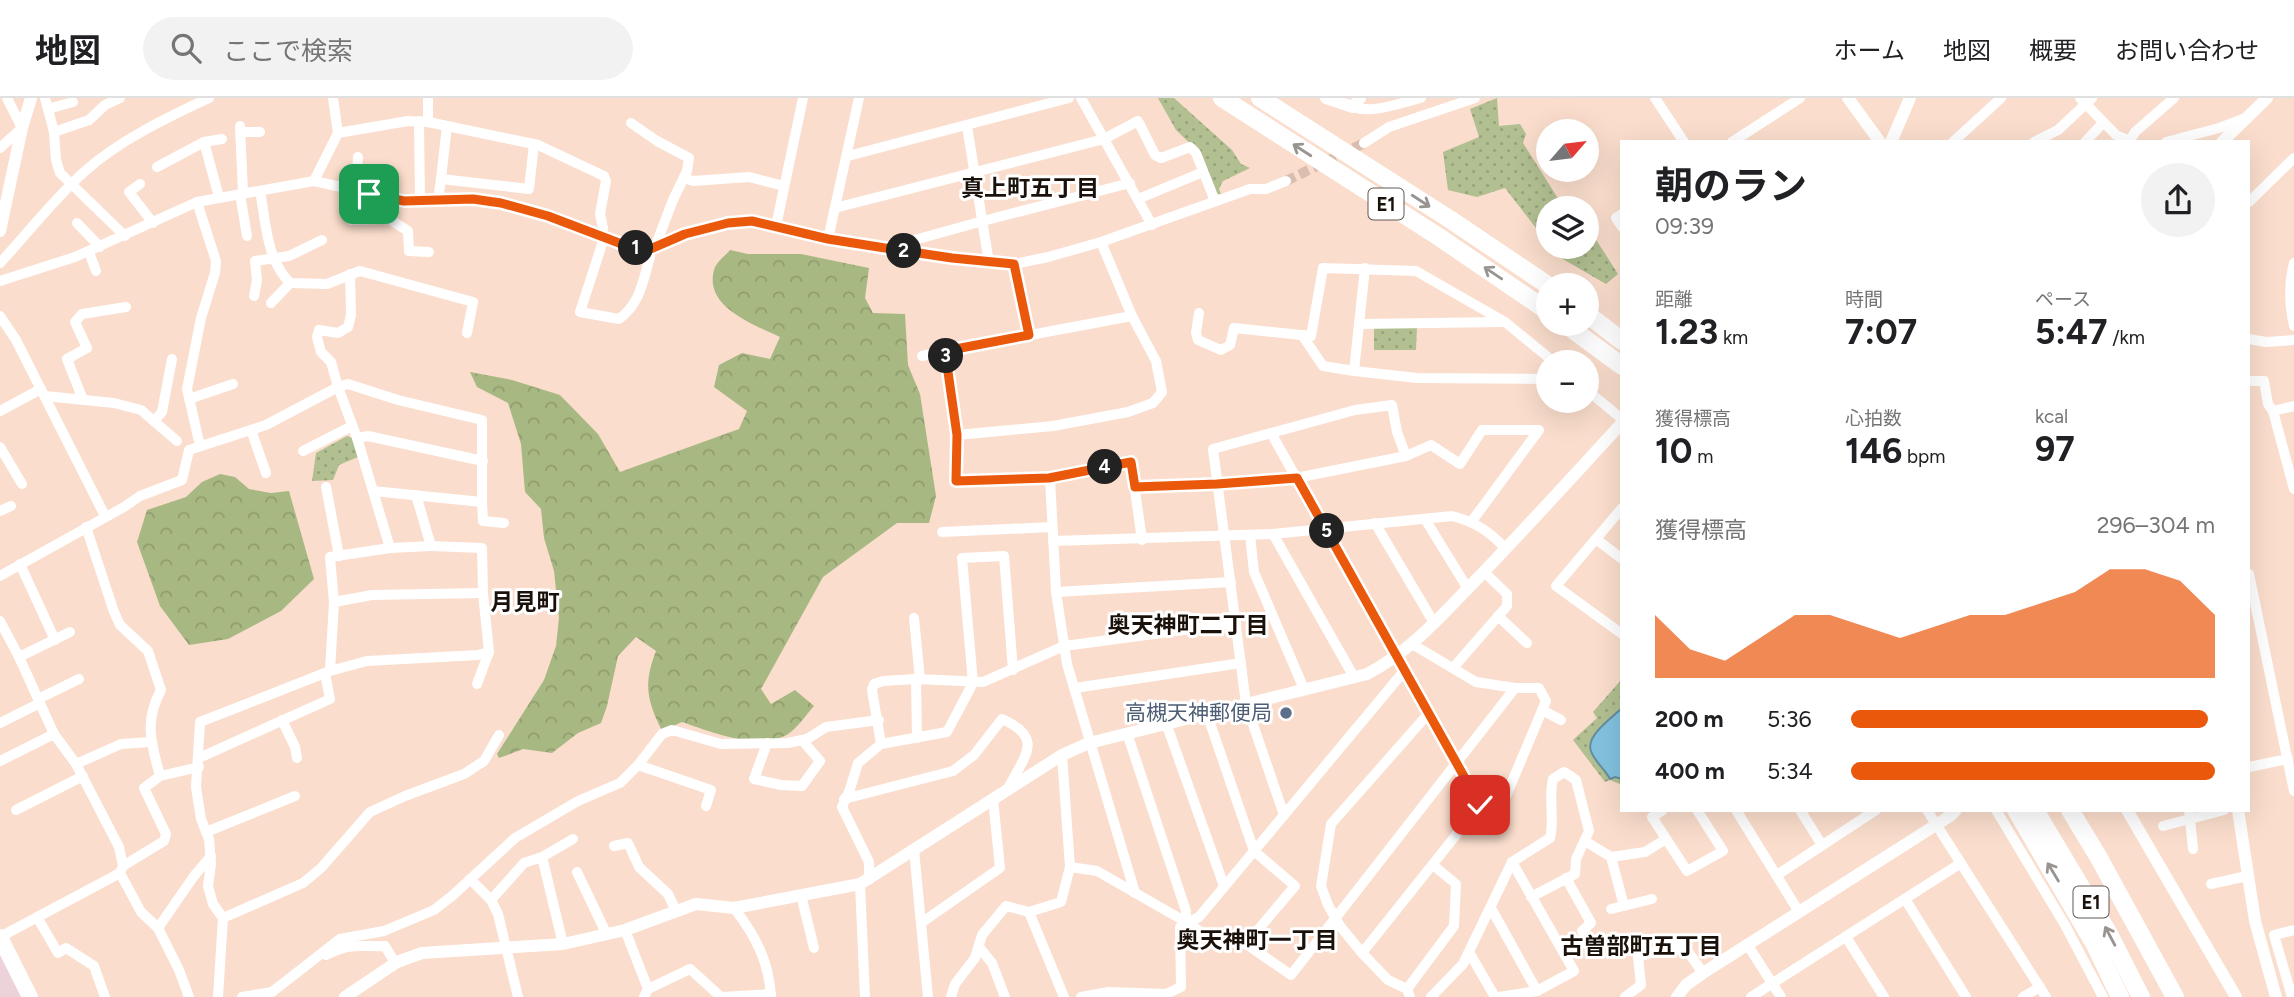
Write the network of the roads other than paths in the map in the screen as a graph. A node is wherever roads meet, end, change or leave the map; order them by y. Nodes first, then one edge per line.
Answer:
1 (8, 98) edge
2 (31, 98) edge
3 (45, 98) edge
4 (120, 98) edge
5 (209, 98) edge
6 (333, 98) edge
7 (428, 98) edge
8 (803, 98) edge
9 (859, 98) edge
10 (1069, 98) edge
11 (1081, 98) edge
12 (1222, 98) edge
13 (1261, 98) edge
14 (1326, 98) edge
15 (1420, 98) edge
16 (1475, 98) edge
17 (1655, 98) edge
18 (1800, 98) edge
19 (1848, 98) edge
20 (1910, 98) edge
21 (2001, 98) edge
22 (2174, 98) edge
23 (2267, 98) edge
24 (2086, 100) edge
25 (73, 102) dead end
26 (1356, 103) edge
27 (48, 109) junction
28 (2245, 118) junction
29 (424, 122) junction
30 (631, 123) dead end
31 (2103, 123) junction
32 (447, 126) junction
33 (967, 127) junction
34 (22, 128) junction
35 (54, 132) junction
36 (260, 132) dead end
37 (1747, 132) junction
38 (338, 133) junction
39 (222, 139) dead end
40 (1104, 139) junction
41 (1683, 140) edge
42 (1735, 140) edge
43 (1753, 140) edge
44 (1879, 140) edge
45 (1892, 140) edge
46 (1955, 140) edge
47 (2038, 140) edge
48 (2087, 140) edge
49 (2128, 140) edge
50 (2131, 140) edge
51 (2174, 140) edge
52 (2224, 140) edge
53 (204, 142) junction
54 (1364, 143) tunnel mouth
55 (534, 144) junction
56 (0, 148) edge
57 (848, 156) junction
58 (358, 158) dead end
59 (2294, 158) edge
60 (157, 167) dead end
61 (1203, 172) junction
62 (389, 174) dead end
63 (975, 174) junction
64 (684, 178) junction
65 (441, 179) junction
66 (314, 181) junction
67 (1286, 181) tunnel mouth
68 (1130, 183) junction
69 (140, 184) dead end
70 (71, 186) junction
71 (784, 186) junction
72 (260, 191) junction
73 (351, 191) junction
74 (242, 193) junction
75 (219, 197) junction
76 (388, 198) junction
77 (1138, 199) junction
78 (438, 200) junction
79 (420, 201) junction
80 (1216, 201) junction
81 (2250, 201) edge
82 (197, 202) junction
83 (835, 208) junction
84 (983, 220) junction
85 (76, 223) dead end
86 (153, 223) junction
87 (1152, 225) junction
88 (776, 226) junction
89 (0, 231) edge
90 (125, 236) junction
91 (247, 236) dead end
92 (602, 237) junction
93 (828, 239) junction
94 (322, 240) dead end
95 (1101, 242) junction
96 (100, 247) junction
97 (885, 248) junction
98 (89, 252) junction
99 (429, 252) dead end
100 (652, 252) junction
101 (272, 258) junction
102 (0, 263) edge
103 (989, 263) junction
104 (2294, 263) edge
105 (1014, 264) junction
106 (1365, 268) junction
107 (96, 271) dead end
108 (350, 274) junction
109 (1536, 277) edge
110 (0, 281) edge
111 (290, 283) junction
112 (254, 296) dead end
113 (271, 303) dead end
114 (1536, 303) edge
115 (126, 307) dead end
116 (1199, 313) dead end
117 (0, 316) edge
118 (1132, 316) junction
119 (1505, 322) junction
120 (1599, 323) edge
121 (1359, 324) junction
122 (2294, 326) edge
123 (467, 333) dead end
124 (1029, 335) junction
125 (1302, 335) junction
126 (1581, 336) edge
127 (1620, 339) edge
128 (2250, 339) edge
129 (2294, 340) edge
130 (1539, 350) edge
131 (945, 351) junction
132 (922, 356) dead end
133 (172, 359) dead end
134 (1620, 365) edge
135 (1354, 371) junction
136 (1536, 379) edge
137 (2250, 382) edge
138 (233, 384) dead end
139 (338, 387) junction
140 (43, 392) junction
141 (189, 399) junction
142 (83, 400) junction
143 (1599, 401) edge
144 (2294, 407) edge
145 (0, 411) edge
146 (2273, 411) junction
147 (1620, 419) edge
148 (154, 421) junction
149 (1620, 423) edge
150 (352, 426) junction
151 (251, 429) junction
152 (1271, 433) junction
153 (957, 435) junction
154 (357, 438) junction
155 (177, 441) dead end
156 (200, 446) junction
157 (0, 447) edge
158 (303, 451) dead end
159 (1406, 456) junction
160 (483, 461) junction
161 (266, 473) dead end
162 (1049, 478) junction
163 (1297, 478) junction
164 (22, 484) dead end
165 (1217, 484) junction
166 (326, 487) dead end
167 (1135, 487) junction
168 (2294, 489) edge
169 (373, 491) junction
170 (416, 495) junction
171 (482, 502) junction
172 (11, 506) dead end
173 (1620, 510) edge
174 (0, 511) edge
175 (105, 516) junction
176 (1426, 519) junction
177 (1472, 521) junction
178 (504, 523) dead end
179 (1375, 523) junction
180 (86, 527) junction
181 (1052, 527) junction
182 (1324, 527) junction
183 (942, 532) dead end
184 (1273, 534) junction
185 (1250, 535) junction
186 (1224, 536) junction
187 (1596, 539) junction
188 (1143, 540) junction
189 (1053, 541) junction
190 (431, 546) junction
191 (390, 548) junction
192 (1506, 549) junction
193 (339, 556) junction
194 (1620, 557) edge
195 (20, 564) junction
196 (1484, 572) junction
197 (0, 576) edge
198 (1230, 582) junction
199 (2250, 583) edge
200 (1468, 589) junction
201 (1056, 592) junction
202 (483, 593) junction
203 (334, 602) junction
204 (2253, 611) edge
205 (1498, 616) junction
206 (914, 618) dead end
207 (0, 621) edge
208 (1236, 623) junction
209 (1434, 623) junction
210 (70, 632) dead end
211 (1620, 633) edge
212 (55, 640) junction
213 (1527, 643) dead end
214 (1412, 644) junction
215 (1064, 646) junction
216 (489, 652) junction
217 (1398, 656) junction
218 (19, 657) junction
219 (1241, 663) junction
220 (1453, 668) junction
221 (1013, 670) junction
222 (1405, 670) junction
223 (328, 672) junction
224 (1354, 677) junction
225 (79, 679) dead end
226 (918, 680) junction
227 (972, 682) junction
228 (477, 684) dead end
229 (1075, 688) junction
230 (1515, 688) junction
231 (1304, 690) junction
232 (39, 701) junction
233 (1247, 704) junction
234 (1542, 710) junction
235 (1207, 714) junction
236 (1428, 714) junction
237 (282, 720) junction
238 (879, 720) junction
239 (1561, 720) dead end
240 (0, 723) edge
241 (1166, 723) junction
242 (1127, 733) junction
243 (54, 734) junction
244 (499, 735) dead end
245 (917, 738) junction
246 (802, 740) junction
247 (151, 742) junction
248 (767, 743) junction
249 (1089, 743) junction
250 (881, 744) junction
251 (1062, 754) junction
252 (297, 758) dead end
253 (2287, 759) junction
254 (0, 761) edge
255 (199, 762) junction
256 (76, 764) junction
257 (1457, 764) junction
258 (638, 765) junction
259 (2250, 766) edge
260 (83, 776) junction
261 (160, 776) junction
262 (1008, 789) junction
263 (2294, 791) edge
264 (295, 796) dead end
265 (993, 799) junction
266 (844, 800) junction
267 (1480, 805) junction
268 (706, 806) dead end
269 (16, 810) dead end
270 (1659, 812) edge
271 (1698, 812) edge
272 (1737, 812) edge
273 (1801, 812) edge
274 (1868, 812) edge
275 (1929, 812) edge
276 (1953, 812) edge
277 (1997, 812) edge
278 (2017, 812) edge
279 (2036, 812) edge
280 (2061, 812) edge
281 (2071, 812) edge
282 (2128, 812) edge
283 (2238, 812) edge
284 (2190, 814) edge
285 (1284, 815) junction
286 (2163, 826) dead end
287 (206, 832) junction
288 (573, 839) dead end
289 (1666, 839) junction
290 (1585, 841) junction
291 (1822, 845) junction
292 (614, 846) dead end
293 (2193, 849) dead end
294 (914, 850) junction
295 (1254, 851) junction
296 (211, 856) junction
297 (1611, 856) junction
298 (542, 857) junction
299 (1511, 862) junction
300 (1961, 863) junction
301 (1433, 865) junction
302 (1070, 867) junction
303 (122, 869) junction
304 (577, 872) dead end
305 (1777, 875) junction
306 (2247, 876) junction
307 (1566, 878) junction
308 (470, 879) junction
309 (865, 882) junction
310 (2210, 884) dead end
311 (1224, 886) junction
312 (1135, 893) junction
313 (801, 895) junction
314 (1531, 897) junction
315 (1652, 899) dead end
316 (1905, 899) junction
317 (491, 900) junction
318 (1625, 906) junction
319 (734, 908) junction
320 (1491, 908) junction
321 (1611, 909) dead end
322 (676, 911) junction
323 (1030, 912) junction
324 (1799, 912) junction
325 (37, 917) junction
326 (223, 918) junction
327 (1336, 919) junction
328 (1186, 922) junction
329 (921, 923) junction
330 (158, 928) junction
331 (625, 930) junction
332 (2294, 930) edge
333 (1582, 931) dead end
334 (607, 935) junction
335 (0, 937) edge
336 (1846, 937) junction
337 (563, 944) junction
338 (1246, 944) junction
339 (1747, 944) junction
340 (979, 947) junction
341 (506, 948) junction
342 (814, 948) dead end
343 (1469, 952) junction
344 (1362, 953) junction
345 (395, 963) junction
346 (1703, 973) junction
347 (289, 981) junction
348 (1772, 984) junction
349 (2040, 987) junction
350 (1536, 991) junction
351 (646, 993) edge
352 (1408, 993) edge
353 (771, 995) edge
354 (1626, 996) edge
355 (30, 997) edge
356 (105, 997) edge
357 (189, 997) edge
358 (218, 997) edge
359 (242, 997) edge
360 (345, 997) edge
361 (518, 997) edge
362 (721, 997) edge
363 (864, 997) edge
364 (928, 997) edge
365 (951, 997) edge
366 (1005, 997) edge
367 (1064, 997) edge
368 (1081, 997) edge
369 (1431, 997) edge
370 (1497, 997) edge
371 (1677, 997) edge
372 (1751, 997) edge
373 (1781, 997) edge
374 (1884, 997) edge
375 (1966, 997) edge
376 (2023, 997) edge
377 (2046, 997) edge
378 (2103, 997) edge
379 (2120, 997) edge
380 (2141, 997) edge
381 (2164, 997) edge
382 (2175, 997) edge
383 (2236, 997) edge
384 (2276, 997) edge
385 (2292, 997) edge

1 - 34 street
2 - 34 street
3 - 27 street
4 - 35 street
5 - 70 street
6 - 38 street
7 - 29 street
8 - 71 street
9 - 57 street
10 - 33 street
11 - 40 street
114 -> 12 highway, E1
13 -> 109 highway, E1
14 - 26 street
15 - 26 street
16 - 54 street
17 - 41 street
18 - 37 street
19 - 44 street
20 - 45 street
21 - 46 street
22 - 50 street
23 - 28 street
24 - 31 street
24 - 47 street
25 - 27 street
27 - 35 street
28 - 51 street
28 - 52 street
29 - 32 street
29 - 38 street
29 - 79 street
30 - 64 street
31 - 48 street
31 - 49 street
32 - 55 street
32 - 65 street
33 - 57 street
33 - 63 street
34 - 56 street
34 - 89 street
35 - 70 street
36 - 74 street
37 - 42 street
37 - 43 street
38 - 66 street
39 - 53 street
40 - 61 street
40 - 63 street
40 - 68 street
53 - 60 street
53 - 75 street
55 - 65 street
55 - 92 street
57 - 83 street
58 - 73 street
59 - 81 street
61 - 77 street
61 - 80 street
62 - 76 street
63 - 83 street
63 - 84 street
64 - 71 street
64 - 100 street
65 - 78 street
66 - 72 street
66 - 73 street
67 - 80 street
68 - 77 street
68 - 84 street
69 - 86 street
70 - 90 street
70 - 102 street
71 - 88 street
72 - 74 street
72 - 101 street
73 - 76 street
73 - 99 street
74 - 75 street
74 - 91 street
75 - 82 street
76 - 79 street
77 - 87 street
78 - 79 street
78 - 92 street
80 - 87 street
82 - 86 street
82 - 141 street
83 - 93 street
84 - 97 street
84 - 103 street
85 - 96 street
86 - 90 street
87 - 95 street
88 - 93 street
88 - 100 street
90 - 96 street
92 - 100 street
92 - 100 street
93 - 97 street
94 - 101 street
95 - 105 street
95 - 118 street
96 - 98 street
97 - 103 street
98 - 107 street
98 - 110 street
101 - 111 street
101 - 112 street
103 - 105 street
104 - 122 street
105 - 124 street
106 - 119 street
106 - 121 street
106 - 125 street
108 - 111 street
108 - 123 street
108 - 139 street
111 - 113 street
115 - 142 street
116 - 125 street
117 - 140 street
118 - 124 street
118 - 153 street
119 - 121 street
119 - 130 street
120 - 127 highway
121 - 135 street
124 - 131 street
125 - 135 street
126 - 134 highway
128 - 129 street
131 - 132 street
131 - 153 street
133 - 148 street
135 - 136 street
137 - 146 street
138 - 141 street
139 - 150 street
139 - 151 street
139 - 160 street
140 - 142 street
140 - 145 street
140 - 175 street
141 - 156 street
142 - 148 street
143 - 147 street
144 - 146 street
146 - 168 street
148 - 155 street
149 - 192 street
150 - 154 street
150 - 158 street
151 - 156 street
151 - 161 street
152 - 159 street
152 - 163 street
152 - 165 street
153 - 162 street
154 - 160 street
154 - 169 street
156 - 175 street
157 - 164 street
159 - 163 street
159 - 177 street
160 - 171 street
162 - 167 street
162 - 181 street
163 - 165 street
163 - 182 street
165 - 167 street
165 - 186 street
166 - 193 street
167 - 188 street
169 - 170 street
169 - 191 street
170 - 171 street
170 - 190 street
171 - 178 street
172 - 174 street
173 - 187 street
175 - 180 street
176 - 177 street
176 - 179 street
176 - 200 street
177 - 192 street
179 - 182 street
179 - 209 street
180 - 195 street
180 - 247 street
181 - 183 street
181 - 189 street
182 - 184 street
182 - 217 street
184 - 185 street
184 - 224 street
185 - 186 street
185 - 231 street
186 - 188 street
186 - 198 street
187 - 194 street
187 - 211 street
188 - 189 street
189 - 201 street
190 - 191 street
190 - 202 street
191 - 193 street
192 - 196 street
193 - 203 street
195 - 197 street
195 - 212 street
196 - 200 street
196 - 205 street
198 - 201 street
198 - 208 street
199 - 204 street
200 - 209 street
201 - 215 street
202 - 203 street
202 - 216 street
203 - 223 street
204 - 253 street
205 - 213 street
205 - 220 street
206 - 226 street
207 - 218 street
208 - 215 street
208 - 219 street
209 - 214 street
210 - 212 street
212 - 218 street
214 - 217 street
214 - 220 street
215 - 221 street
215 - 229 street
216 - 223 street
216 - 228 street
217 - 222 street
217 - 224 street
218 - 232 street
219 - 229 street
219 - 233 street
220 - 230 street
221 - 227 street
221 - 227 street
222 - 236 street
222 - 285 street
223 - 237 street
223 - 255 street
224 - 231 street
225 - 232 street
226 - 227 street
226 - 238 street
226 - 245 street
227 - 245 street
229 - 249 street
230 - 234 street
230 - 257 street
231 - 233 street
232 - 240 street
232 - 243 street
233 - 235 street
233 - 285 street
234 - 239 street
234 - 267 street
235 - 241 street
235 - 295 street
236 - 257 street
236 - 327 street
237 - 252 street
237 - 255 street
238 - 246 street
238 - 250 street
241 - 242 street
241 - 311 street
242 - 249 street
242 - 328 street
243 - 254 street
243 - 256 street
244 - 326 street
245 - 250 street
246 - 248 street
246 - 248 street
247 - 256 street
247 - 261 street
248 - 258 street
249 - 251 street
249 - 312 street
250 - 266 street
251 - 262 street
251 - 302 street
253 - 259 street
253 - 263 street
255 - 261 street
255 - 287 street
256 - 260 street
257 - 267 street
257 - 327 street
258 - 268 street
258 - 308 street
260 - 269 street
260 - 303 street
261 - 303 street
262 - 265 street
262 - 266 street
264 - 287 street
265 - 294 street
265 - 329 street
266 - 309 street
267 - 301 street
270 - 289 street
271 - 289 street
272 - 305 street
273 - 291 street
274 - 291 street
275 - 300 street
276 - 324 street
277 - 378 street
379 -> 278 highway
380 -> 279 highway, E1
280 - 381 highway, E1
281 - 382 highway
282 - 383 street
283 - 306 street
284 - 286 street
284 - 293 street
285 - 295 street
287 - 296 street
288 - 298 street
289 - 297 street
290 - 297 street
290 - 299 street
290 - 307 street
291 - 305 street
292 - 322 street
294 - 309 street
294 - 329 street
295 - 311 street
295 - 338 street
296 - 326 street
296 - 330 street
297 - 318 street
298 - 317 street
298 - 337 street
299 - 314 street
299 - 320 street
300 - 316 street
300 - 349 street
301 - 344 street
301 - 352 street
302 - 312 street
302 - 323 street
303 - 325 street
303 - 330 street
304 - 334 street
305 - 324 street
306 - 310 street
306 - 384 street
307 - 314 street
307 - 333 street
308 - 317 street
308 - 347 street
309 - 313 street
309 - 363 street
311 - 328 street
312 - 328 street
313 - 319 street
313 - 342 street
314 - 350 street
315 - 318 street
316 - 336 street
316 - 375 street
317 - 341 street
318 - 321 street
319 - 322 street
319 - 353 street
320 - 343 street
320 - 350 street
322 - 331 street
323 - 340 street
323 - 367 street
324 - 339 street
325 - 335 street
325 - 356 street
326 - 358 street
327 - 338 street
327 - 344 street
328 - 338 street
328 - 368 street
329 - 364 street
330 - 357 street
331 - 334 street
331 - 351 street
332 - 385 street
334 - 337 street
335 - 355 main road
336 - 348 street
336 - 374 street
337 - 341 street
339 - 346 street
339 - 348 street
340 - 365 street
340 - 366 street
341 - 345 street
341 - 361 street
343 - 369 street
343 - 370 street
344 - 352 street
345 - 347 street
345 - 360 street
346 - 354 street
346 - 371 street
347 - 359 street
348 - 372 street
348 - 373 street
349 - 376 street
349 - 377 street
350 - 370 street
351 - 362 street
353 - 362 street

